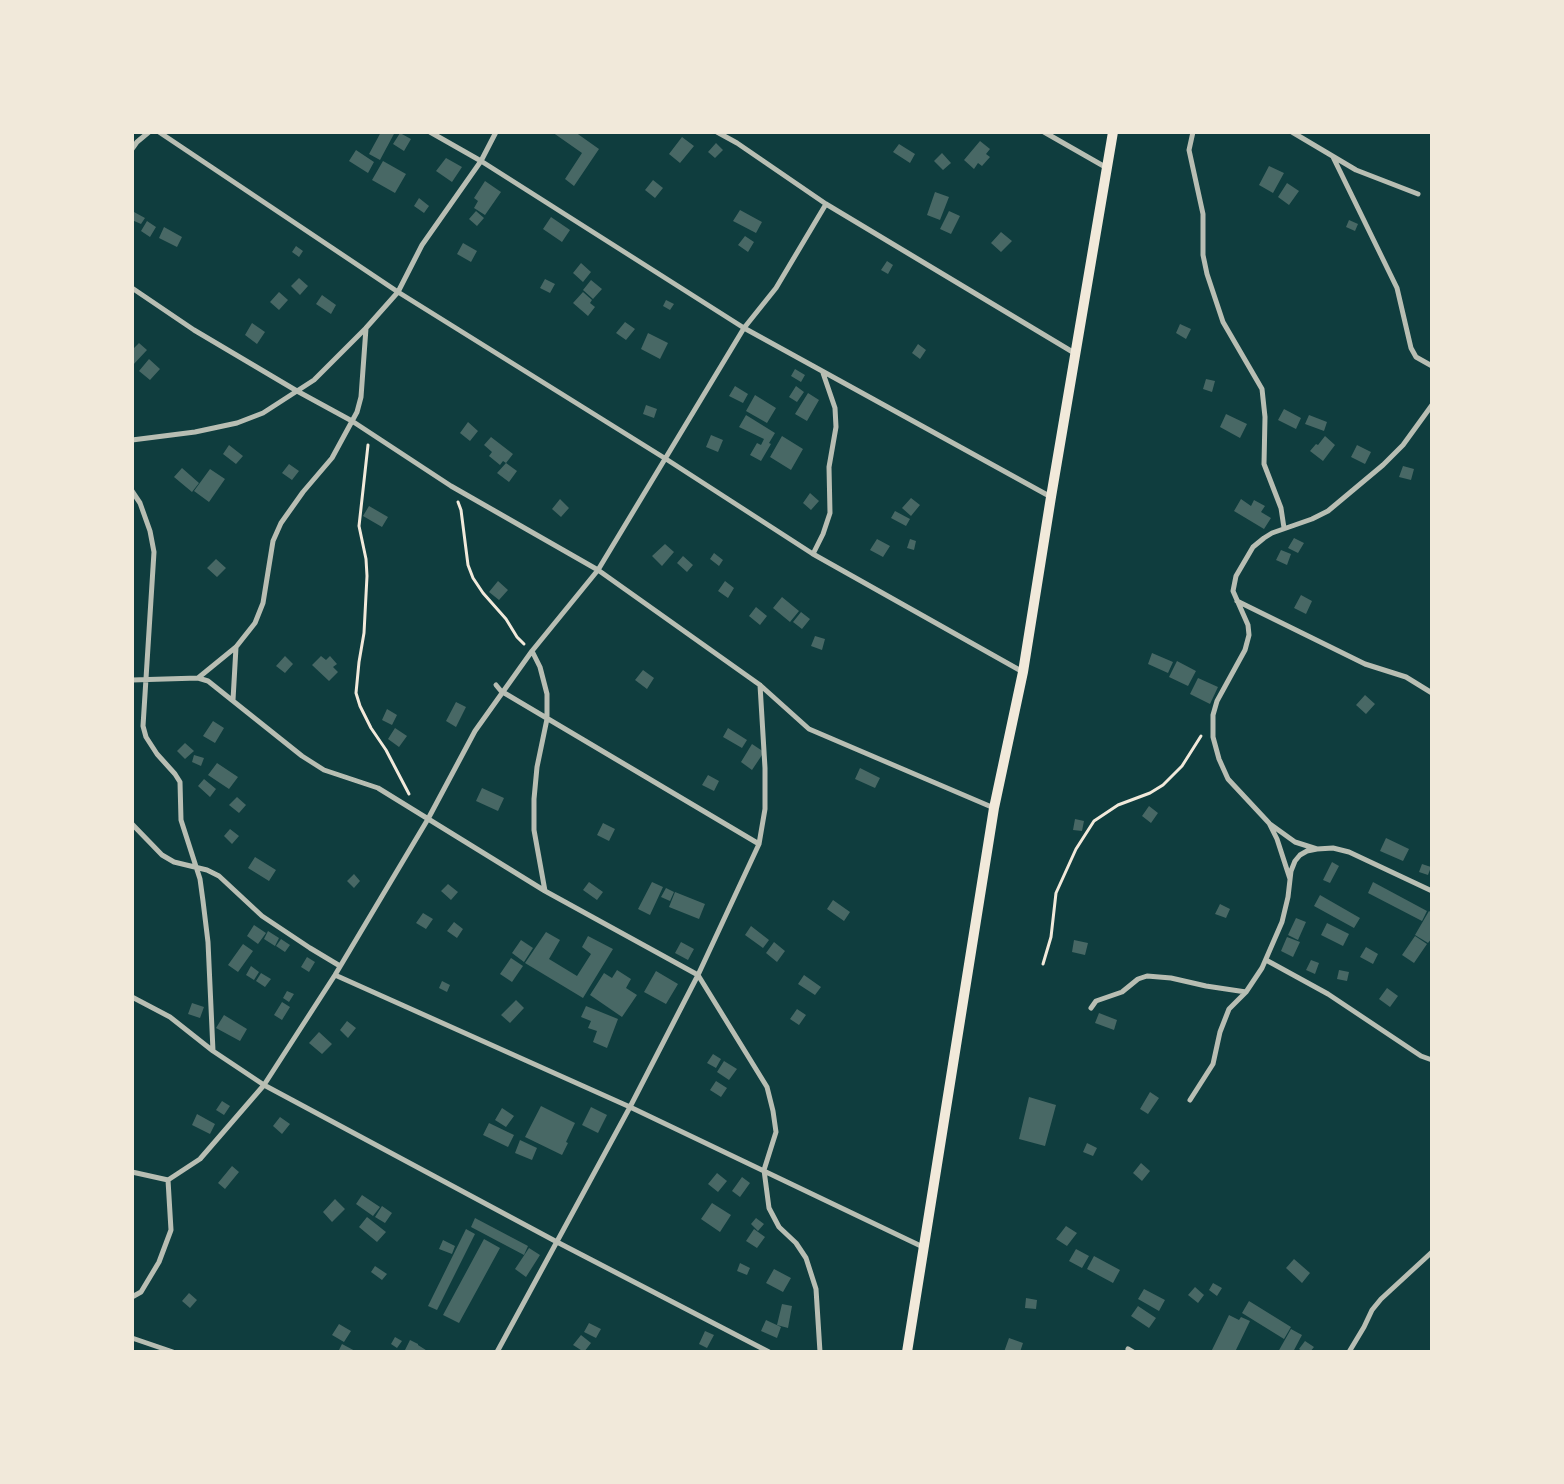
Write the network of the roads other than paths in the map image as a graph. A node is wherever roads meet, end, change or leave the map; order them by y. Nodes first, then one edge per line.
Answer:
1 (149, 132) edge
2 (159, 132) edge
3 (430, 132) edge
4 (496, 132) edge
5 (717, 132) edge
6 (1044, 132) edge
7 (1113, 132) edge
8 (1193, 132) edge
9 (1292, 132) edge
10 (132, 149) edge
11 (1333, 157) junction
12 (481, 161) junction
13 (1107, 168) junction
14 (1418, 194) dead end
15 (826, 204) junction
16 (132, 288) edge
17 (398, 292) junction
18 (366, 328) junction
19 (744, 328) junction
20 (1076, 354) junction
21 (1432, 366) edge
22 (823, 372) junction
23 (297, 391) junction
24 (1432, 404) edge
25 (352, 421) junction
26 (132, 440) edge
27 (666, 459) junction
28 (132, 491) edge
29 (1051, 497) junction
30 (1284, 528) junction
31 (813, 554) junction
32 (598, 570) junction
33 (1236, 601) junction
34 (236, 647) junction
35 (532, 651) junction
36 (1023, 672) junction
37 (198, 678) junction
38 (147, 679) junction
39 (132, 680) edge
40 (496, 685) dead end
41 (760, 686) junction
42 (502, 691) junction
43 (1432, 693) edge
44 (233, 700) junction
45 (547, 718) junction
46 (994, 808) junction
47 (428, 819) junction
48 (1269, 823) junction
49 (132, 824) edge
50 (759, 844) junction
51 (1317, 849) junction
52 (196, 868) junction
53 (1290, 879) junction
54 (545, 891) junction
55 (1432, 891) edge
56 (1266, 960) junction
57 (340, 966) junction
58 (335, 975) junction
59 (698, 975) junction
60 (1246, 992) junction
61 (132, 997) edge
62 (1091, 1008) dead end
63 (213, 1051) junction
64 (1432, 1060) edge
65 (264, 1084) junction
66 (1190, 1100) dead end
67 (630, 1107) junction
68 (764, 1170) junction
69 (132, 1172) edge
70 (168, 1180) junction
71 (557, 1242) junction
72 (923, 1247) junction
73 (1432, 1252) edge
74 (132, 1298) edge
75 (132, 1338) edge
76 (173, 1352) edge
77 (497, 1352) edge
78 (769, 1352) edge
79 (820, 1352) edge
80 (908, 1352) edge
81 (1349, 1352) edge

1 - 10 street
2 - 17 street
3 - 12 street
4 - 12 street
5 - 15 street
6 - 13 street
7 - 13 main road
8 - 30 street
9 - 11 street
11 - 14 street
11 - 21 street
12 - 17 street
12 - 19 street
13 - 20 main road
15 - 19 street
15 - 20 street
16 - 23 street
17 - 18 street
17 - 27 street
18 - 23 street
18 - 25 street
19 - 22 street
19 - 27 street
20 - 29 main road
22 - 29 street
22 - 31 street
23 - 25 street
23 - 26 street
24 - 30 street
25 - 32 street
25 - 34 street
27 - 31 street
27 - 32 street
28 - 38 street
29 - 36 main road
30 - 33 street
31 - 36 street
32 - 35 street
32 - 41 street
33 - 43 street
33 - 48 street
34 - 37 street
34 - 44 street
35 - 42 street
35 - 45 street
36 - 46 main road
37 - 38 street
37 - 44 street
38 - 39 street
38 - 52 street
40 - 42 street
41 - 46 street
41 - 50 street
42 - 45 street
42 - 47 street
44 - 47 street
45 - 50 street
45 - 54 street
46 - 72 main road
47 - 54 street
47 - 57 street
48 - 51 street
48 - 53 street
49 - 52 street
50 - 59 street
51 - 53 street
51 - 55 street
52 - 57 street
52 - 63 street
53 - 56 street
54 - 59 street
56 - 60 street
56 - 64 street
57 - 58 street
58 - 65 street
58 - 67 street
59 - 67 street
59 - 68 street
60 - 62 street
60 - 66 street
61 - 63 street
63 - 65 street
65 - 70 street
65 - 71 street
67 - 68 street
67 - 71 street
68 - 72 street
68 - 79 street
69 - 70 street
70 - 74 street
71 - 77 street
71 - 78 street
72 - 80 main road
73 - 81 street
75 - 76 street

